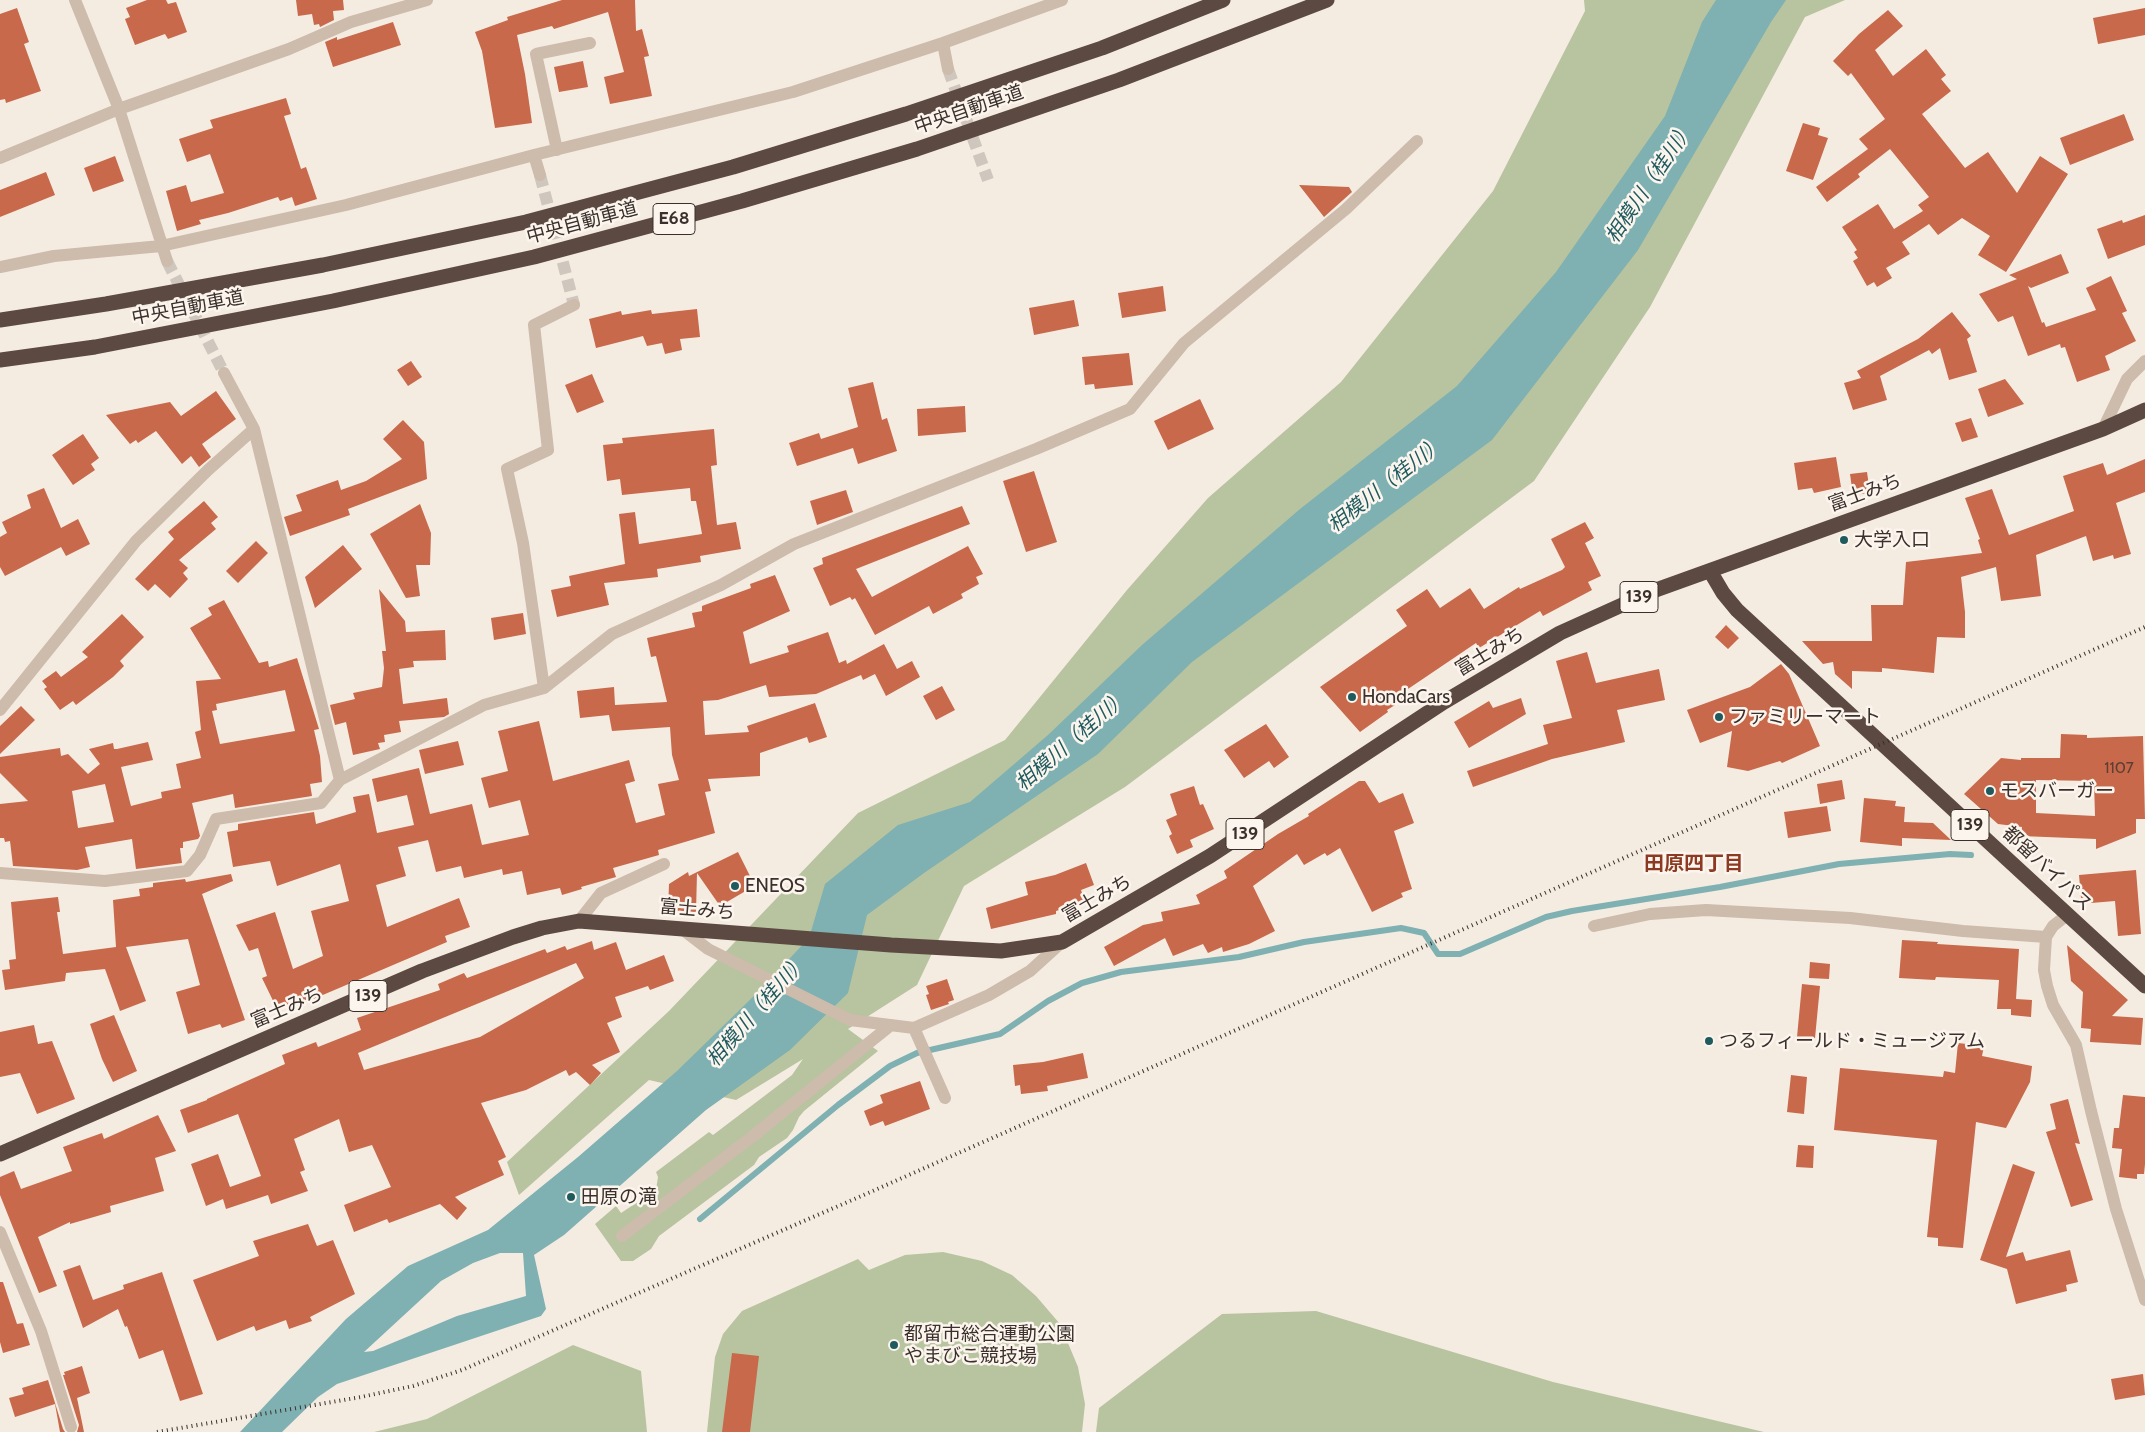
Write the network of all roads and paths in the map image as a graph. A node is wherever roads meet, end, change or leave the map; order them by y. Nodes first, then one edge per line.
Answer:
1 (75, 0) edge
2 (427, 0) edge
3 (1062, 0) edge
4 (1223, 0) edge
5 (1327, 0) edge
6 (590, 43) dead end
7 (944, 43) junction
8 (948, 69) tunnel mouth
9 (119, 110) junction
10 (1417, 141) dead end
11 (557, 150) junction
12 (534, 155) junction
13 (0, 158) edge
14 (540, 175) tunnel mouth
15 (162, 246) junction
16 (167, 261) tunnel mouth
17 (0, 267) edge
18 (574, 305) dead end
19 (0, 320) edge
20 (0, 360) edge
21 (2145, 361) edge
22 (224, 373) tunnel mouth
23 (2145, 410) edge
24 (254, 429) junction
25 (2103, 429) junction
26 (1710, 571) junction
27 (544, 688) junction
28 (0, 710) edge
29 (340, 780) junction
30 (664, 864) dead end
31 (0, 873) edge
32 (2067, 915) junction
33 (579, 921) junction
34 (1594, 926) dead end
35 (682, 929) junction
36 (2046, 937) junction
37 (1062, 942) junction
38 (2145, 986) edge
39 (891, 1025) junction
40 (914, 1028) junction
41 (944, 1098) dead end
42 (0, 1154) edge
43 (0, 1232) edge
44 (622, 1236) dead end
45 (2145, 1300) edge
46 (71, 1427) dead end

1 - 9 street
2 - 9 street
3 - 7 street
4 - 19 highway, 中央自動車道 / E68
5 - 20 highway, 中央自動車道 / E68
6 - 11 street
7 - 8 street
7 - 11 street
9 - 13 street
9 - 15 street
10 - 27 street
11 - 12 street
12 - 14 street
12 - 15 street
15 - 16 street
15 - 17 street
18 - 27 street
21 - 25 street
22 - 24 street
23 - 25 highway, 富士みち / 139
24 - 28 street
24 - 29 street
25 - 26 highway, 富士みち / 139
26 - 32 highway, 都留バイパス / 139
26 - 37 highway, 富士みち / 139
27 - 29 street
29 - 31 street
30 - 33 street
32 - 36 street
32 - 38 highway, 都留バイパス / 139
33 - 35 highway, 富士みち / 139
33 - 42 highway, 富士みち / 139
34 - 36 street
35 - 37 highway, 富士みち / 139
35 - 39 street
36 - 45 street
37 - 40 street
39 - 40 street
39 - 44 street
40 - 41 street
43 - 46 street

